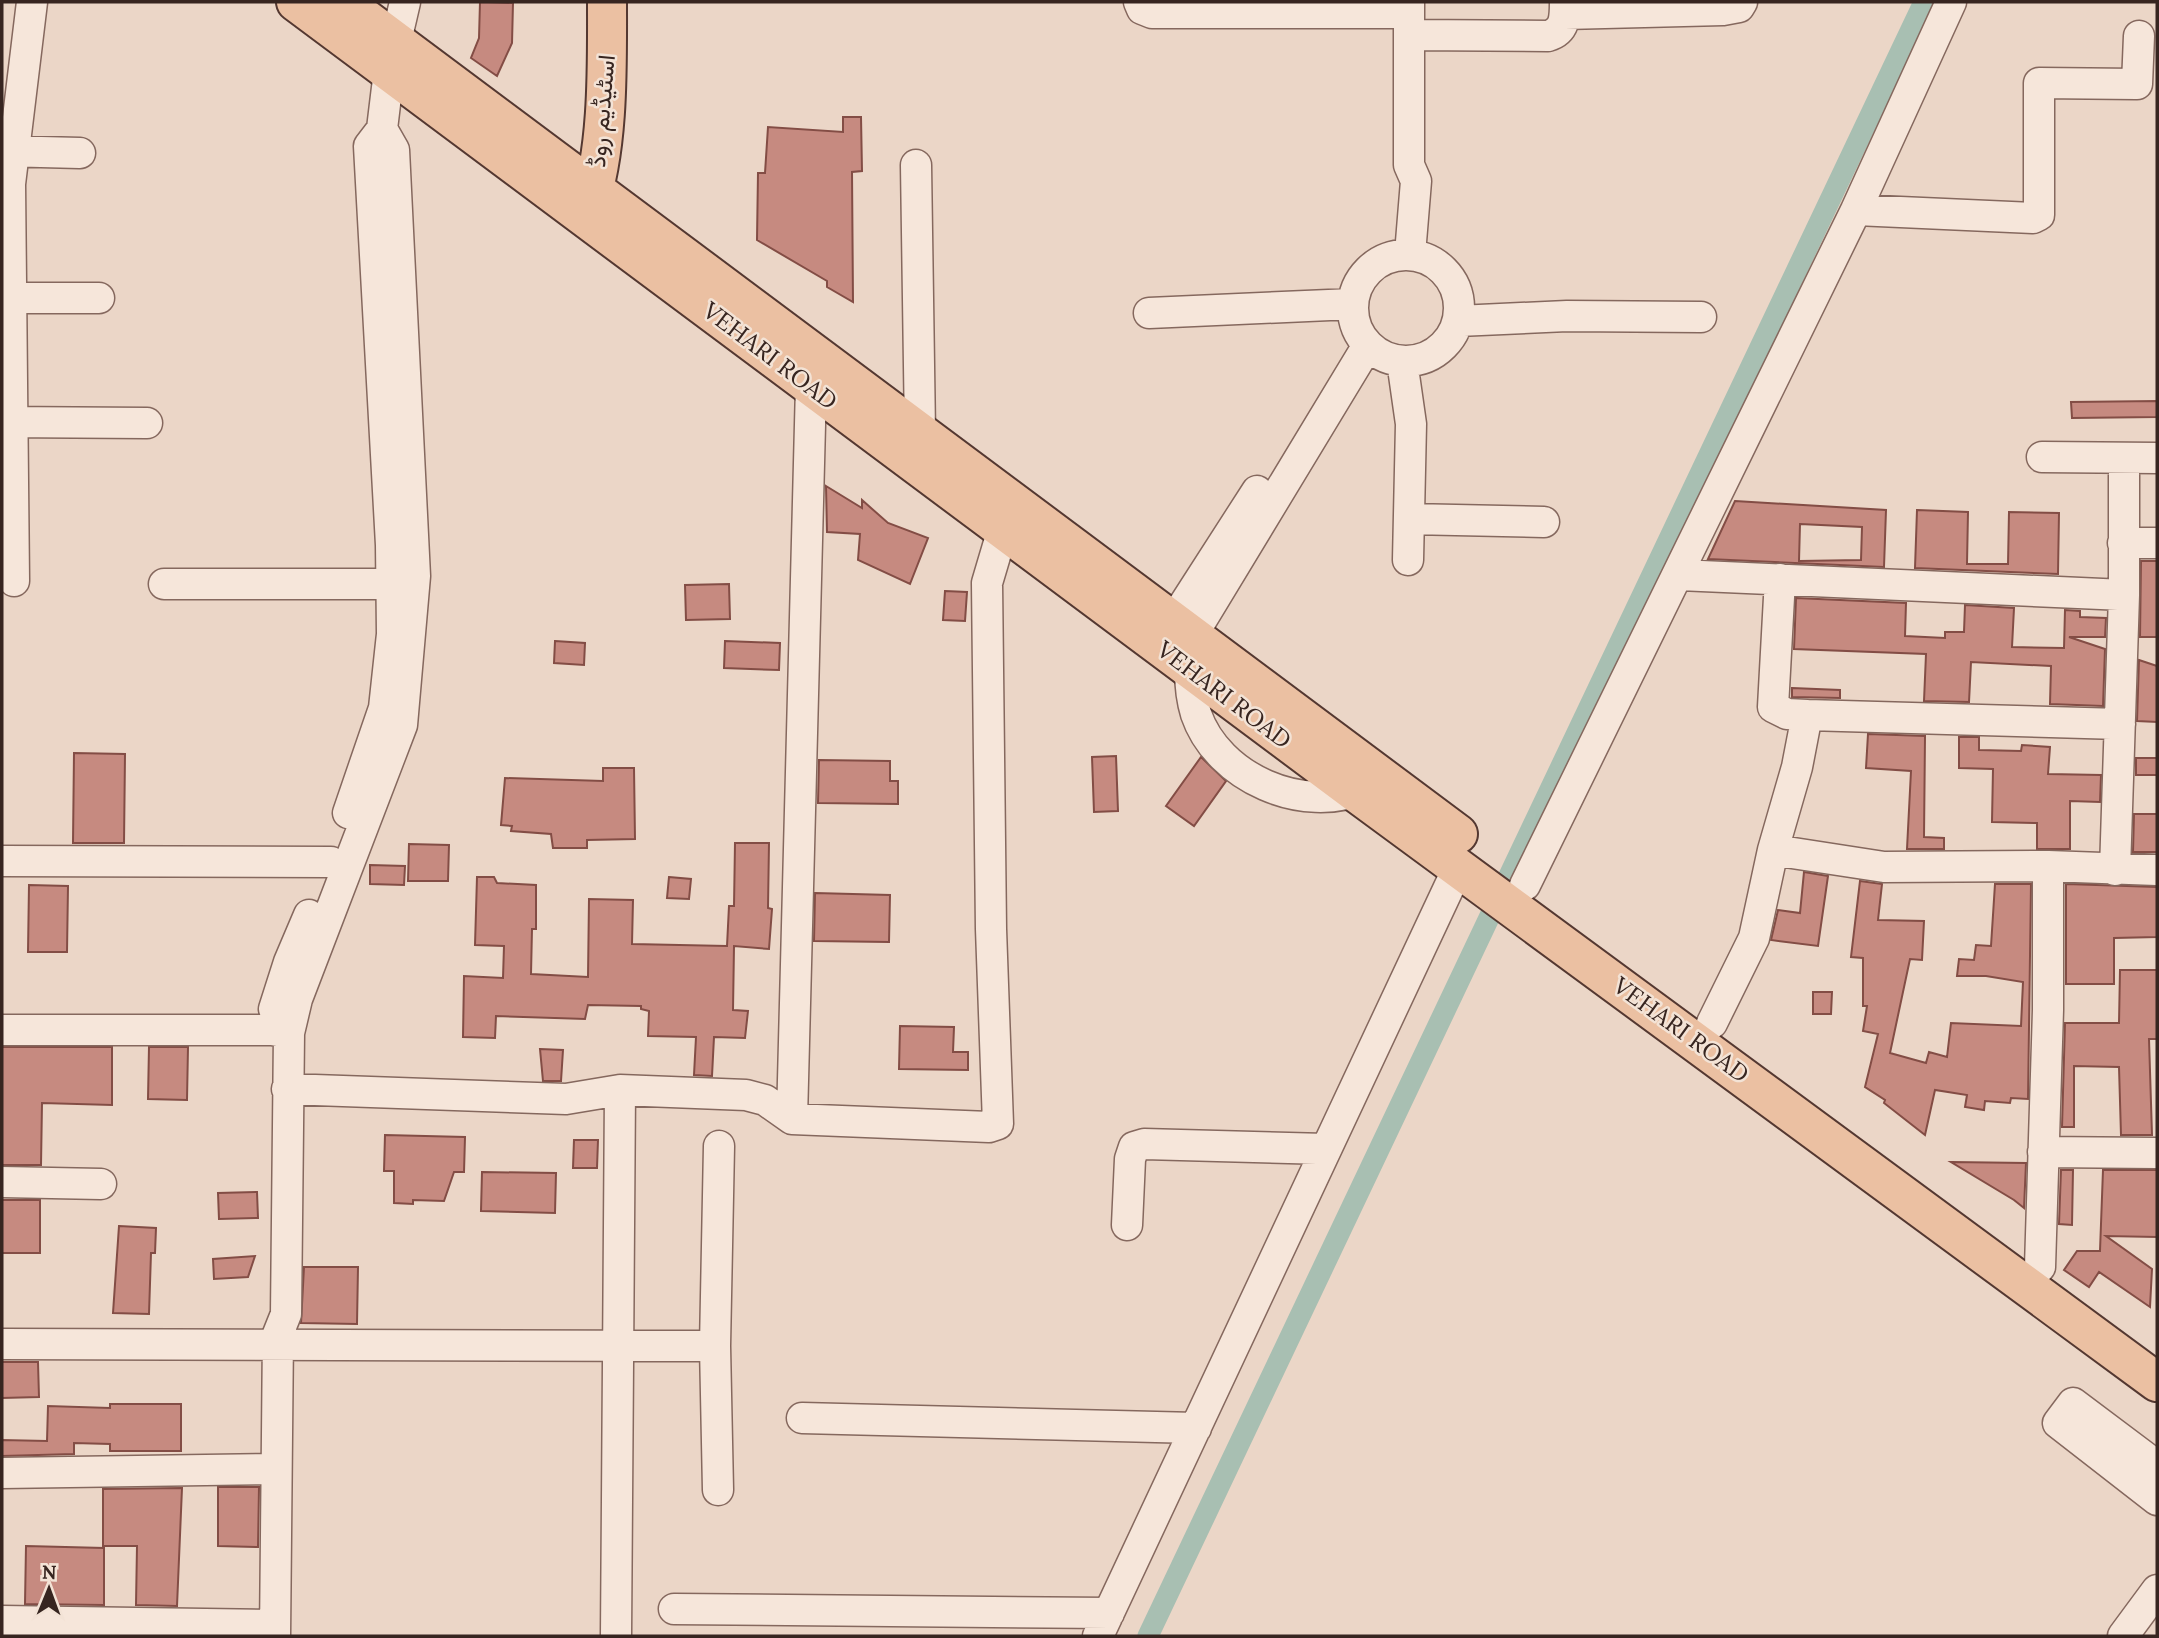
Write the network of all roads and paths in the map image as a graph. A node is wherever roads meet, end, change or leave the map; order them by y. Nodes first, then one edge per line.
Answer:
1 (32, 2) edge
2 (296, 2) edge
3 (343, 2) edge
4 (405, 2) edge
5 (607, 2) edge
6 (1139, 2) edge
7 (1951, 2) edge
8 (1729, 5) edge
9 (1276, 6) edge
10 (1565, 8) edge
11 (1416, 18) edge
12 (2138, 36) dead end
13 (392, 56) junction
14 (382, 129) junction
15 (8, 151) edge
16 (80, 153) dead end
17 (916, 165) dead end
18 (590, 204) junction
19 (1856, 210) junction
20 (1410, 254) junction
21 (6, 298) edge
22 (99, 298) dead end
23 (1352, 304) junction
24 (1149, 313) dead end
25 (1701, 317) dead end
26 (1458, 321) junction
27 (1364, 341) junction
28 (1402, 362) junction
29 (811, 386) junction
30 (7, 422) edge
31 (147, 423) dead end
32 (920, 432) junction
33 (2042, 457) dead end
34 (2157, 457) edge
35 (2124, 458) junction
36 (1409, 519) junction
37 (1544, 522) dead end
38 (1003, 529) junction
39 (8, 532) edge
40 (2123, 543) junction
41 (2157, 543) edge
42 (1408, 560) dead end
43 (1679, 575) junction
44 (1780, 579) junction
45 (14, 581) dead end
46 (164, 584) dead end
47 (391, 584) junction
48 (2124, 595) junction
49 (1185, 640) junction
50 (1807, 715) junction
51 (2120, 724) junction
52 (1370, 786) junction
53 (1773, 850) junction
54 (2, 861) edge
55 (331, 862) junction
56 (2048, 866) junction
57 (1461, 867) junction
58 (2115, 870) junction
59 (2157, 870) edge
60 (1525, 885) junction
61 (1712, 1023) junction
62 (2, 1030) edge
63 (280, 1031) junction
64 (287, 1089) junction
65 (620, 1090) junction
66 (792, 1119) junction
67 (719, 1146) dead end
68 (1326, 1149) junction
69 (2043, 1152) junction
70 (2157, 1153) edge
71 (2, 1182) edge
72 (100, 1184) dead end
73 (1127, 1225) dead end
74 (2040, 1267) junction
75 (278, 1339) junction
76 (2, 1344) edge
77 (617, 1345) junction
78 (715, 1346) junction
79 (2157, 1353) edge
80 (2157, 1381) edge
81 (802, 1418) dead end
82 (1196, 1428) junction
83 (2157, 1466) edge
84 (276, 1469) junction
85 (2, 1473) edge
86 (718, 1490) dead end
87 (2157, 1500) edge
88 (2157, 1590) edge
89 (674, 1609) dead end
90 (2, 1621) edge
91 (1104, 1625) edge
92 (275, 1631) edge
93 (616, 1636) edge
94 (2123, 1636) edge

1 - 15 street
2 - 13 main road, VEHARI ROAD
3 - 13 main road, VEHARI ROAD
4 - 13 street
5 - 18 main road, اسٹیڈیم روڈ
6 - 9 street
7 - 19 street
8 - 10 street
9 - 11 street
10 - 11 street
11 - 20 street
12 - 19 street
13 - 14 street
13 - 18 main road, VEHARI ROAD
14 - 47 street
14 - 63 street
15 - 16 street
15 - 21 street
17 - 32 street
18 - 29 main road, VEHARI ROAD
18 - 32 main road, VEHARI ROAD
19 - 43 street
20 - 23 street
20 - 26 street
21 - 22 street
21 - 30 street
23 - 24 street
23 - 27 street
25 - 26 street
26 - 28 street
27 - 28 street
27 - 49 street
28 - 36 street
29 - 38 main road, VEHARI ROAD
29 - 66 street
30 - 31 street
30 - 39 street
32 - 49 main road, VEHARI ROAD
33 - 35 street
34 - 35 street
35 - 40 street
36 - 37 street
36 - 42 street
38 - 49 main road, VEHARI ROAD
38 - 66 street
39 - 45 street
40 - 41 street
40 - 48 street
43 - 44 street
43 - 60 street
44 - 48 street
44 - 50 street
46 - 47 street
47 - 55 street
48 - 51 street
49 - 52 main road, VEHARI ROAD
49 - 52 street
50 - 51 street
50 - 53 street
51 - 58 street
52 - 57 main road, VEHARI ROAD
52 - 60 main road, VEHARI ROAD
53 - 56 street
53 - 61 street
54 - 55 street
55 - 63 street
56 - 58 street
56 - 69 street
57 - 68 street
57 - 80 main road, VEHARI ROAD
58 - 59 street
60 - 61 main road, VEHARI ROAD
61 - 74 main road, VEHARI ROAD
62 - 63 street
63 - 64 street
63 - 75 street
64 - 65 street
64 - 75 street
65 - 66 street
65 - 77 street
67 - 78 street
68 - 73 street
68 - 82 street
69 - 70 street
69 - 74 street
71 - 72 street
74 - 79 main road, VEHARI ROAD
75 - 76 street
75 - 77 street
75 - 84 street
77 - 78 street
77 - 93 street
78 - 86 street
81 - 82 street
82 - 91 street
83 - 87 street
84 - 85 street
84 - 92 street
88 - 94 street
89 - 91 street
90 - 92 street

